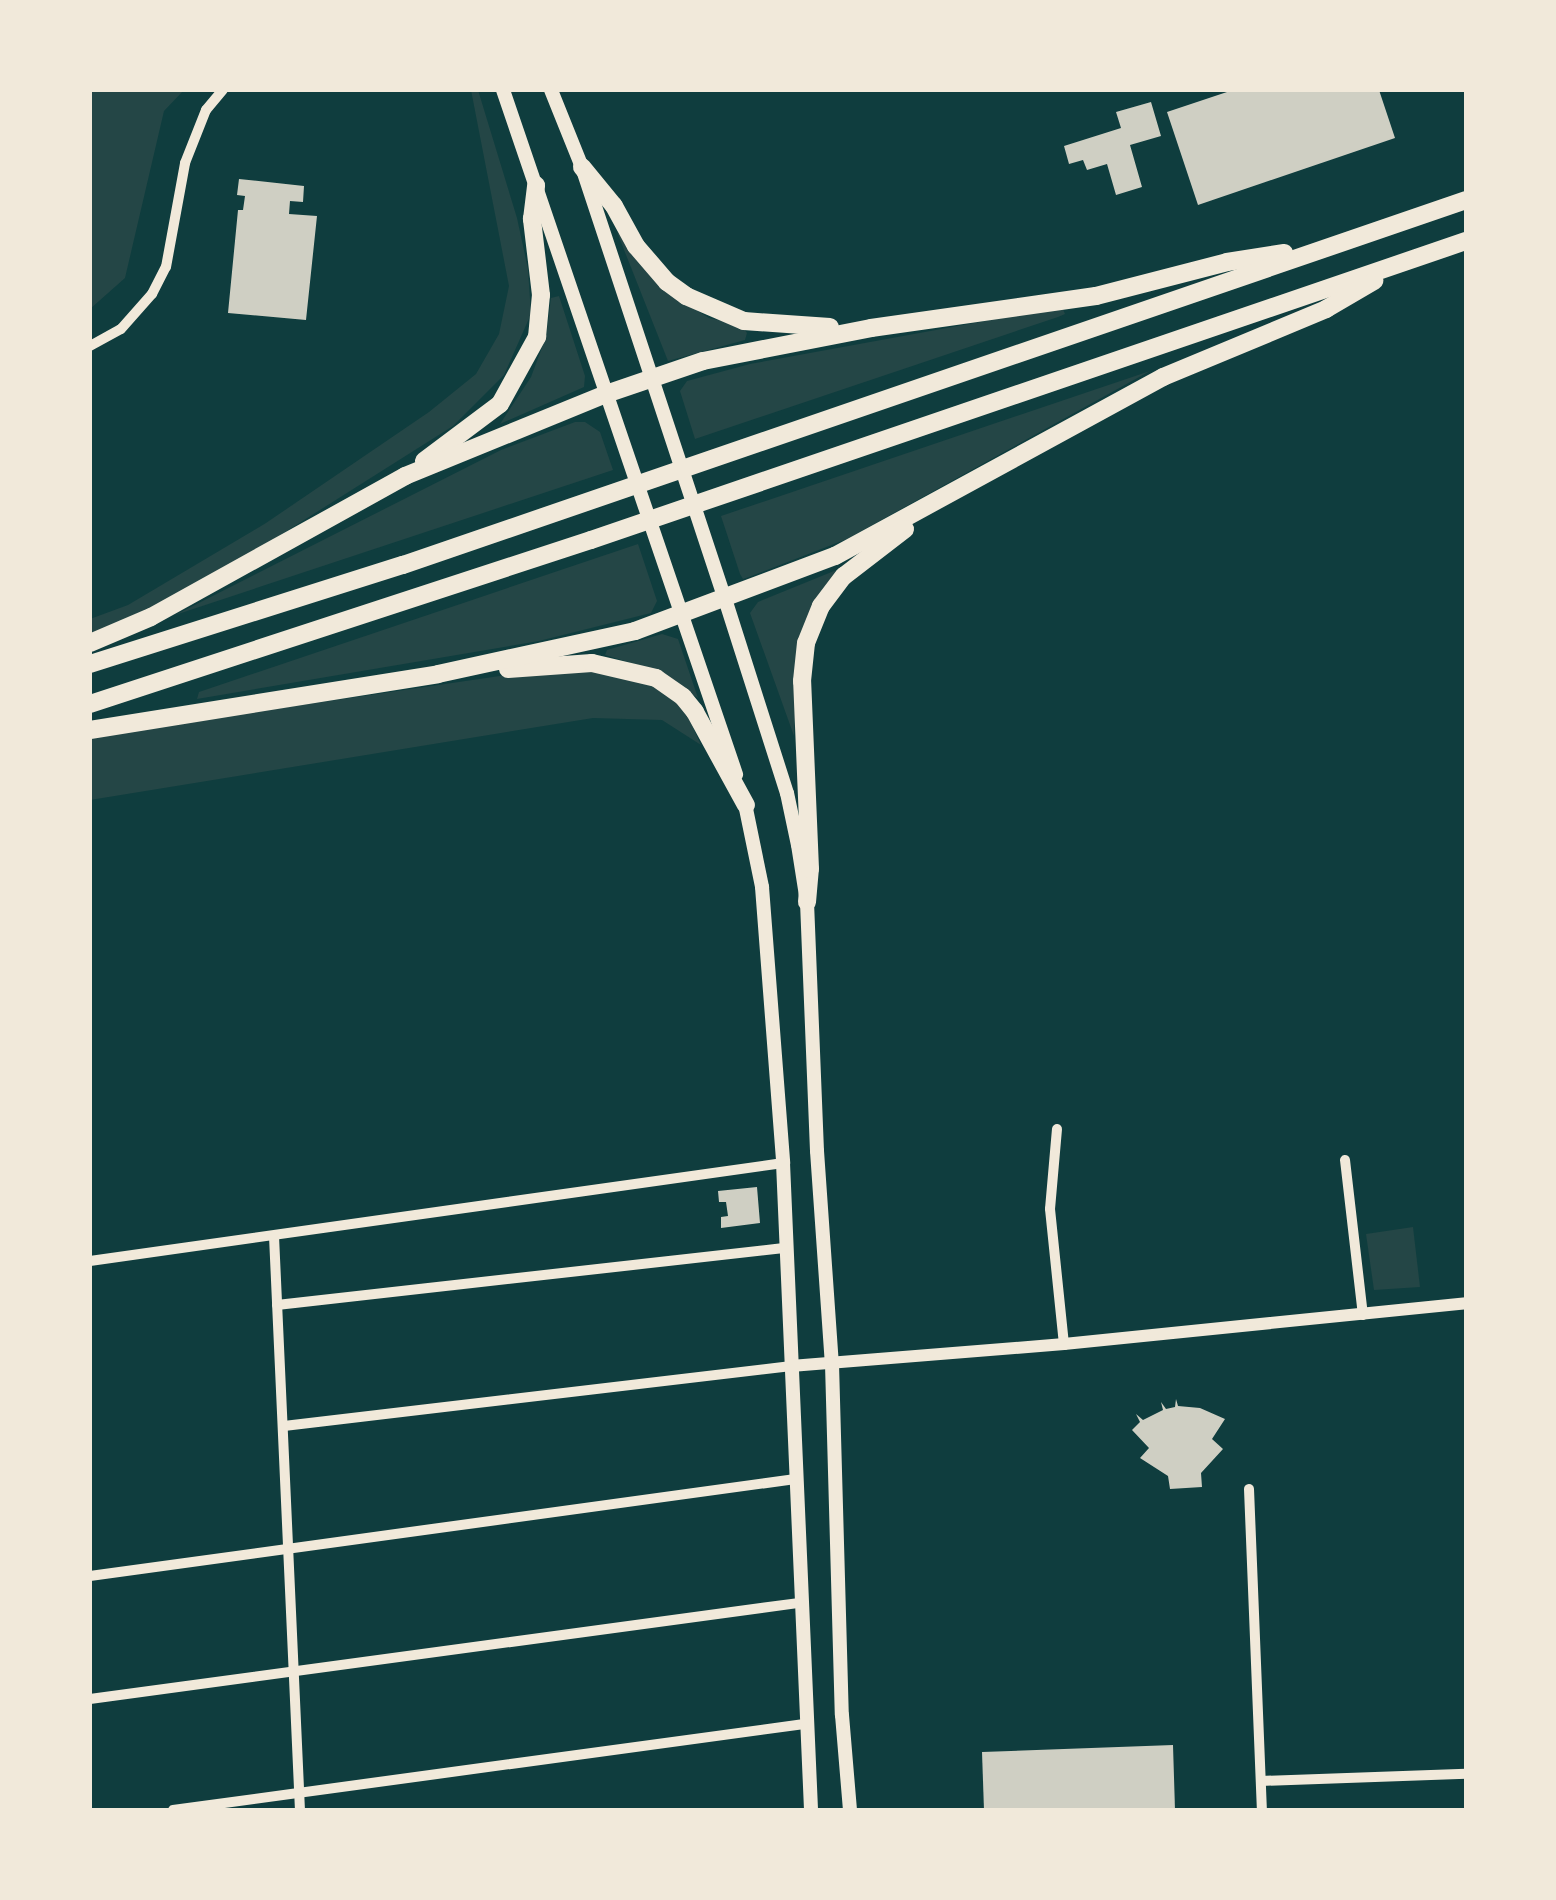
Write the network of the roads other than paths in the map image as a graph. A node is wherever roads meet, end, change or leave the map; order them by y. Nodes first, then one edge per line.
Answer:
1 (223, 90) edge
2 (502, 90) edge
3 (552, 90) edge
4 (582, 167) junction
5 (536, 185) junction
6 (1466, 200) edge
7 (1466, 242) edge
8 (1339, 244) junction
9 (1409, 261) junction
10 (871, 328) junction
11 (90, 346) edge
12 (651, 379) junction
13 (606, 394) junction
14 (405, 476) junction
15 (930, 508) junction
16 (726, 600) junction
17 (683, 614) junction
18 (90, 644) edge
19 (90, 664) edge
20 (438, 674) junction
21 (90, 704) edge
22 (90, 730) edge
23 (746, 805) junction
24 (807, 902) junction
25 (1057, 1129) dead end
26 (1345, 1160) dead end
27 (782, 1163) junction
28 (274, 1236) junction
29 (784, 1248) junction
30 (90, 1261) edge
31 (1466, 1303) edge
32 (276, 1305) junction
33 (1363, 1315) junction
34 (1064, 1344) junction
35 (832, 1364) junction
36 (790, 1366) junction
37 (284, 1426) junction
38 (794, 1479) junction
39 (1249, 1489) dead end
40 (288, 1549) junction
41 (90, 1576) edge
42 (798, 1603) junction
43 (294, 1672) junction
44 (90, 1699) edge
45 (804, 1724) junction
46 (1466, 1774) edge
47 (1262, 1782) junction
48 (300, 1794) junction
49 (173, 1810) edge
50 (300, 1810) edge
51 (811, 1810) edge
52 (850, 1810) edge
53 (1262, 1810) edge

1 - 11 street
2 - 5 main road
3 - 4 main road
4 - 10 highway
4 - 12 main road
5 - 13 main road
5 - 14 highway
6 - 8 highway
7 - 9 highway
8 - 10 highway
8 - 19 highway
9 - 15 highway
9 - 21 highway
10 - 12 highway
12 - 13 highway
12 - 16 main road
13 - 14 highway
13 - 17 main road
14 - 18 highway
15 - 16 highway
15 - 24 highway
16 - 17 highway
16 - 24 main road
17 - 20 highway
17 - 23 main road
20 - 22 highway
20 - 23 highway
23 - 27 main road
24 - 35 main road
25 - 34 street
26 - 33 street
27 - 28 street
27 - 29 main road
28 - 30 street
28 - 32 street
29 - 32 street
29 - 36 main road
31 - 33 street
32 - 37 street
33 - 34 street
34 - 35 street
35 - 36 street
35 - 52 main road
36 - 37 street
36 - 38 main road
37 - 40 street
38 - 40 street
38 - 42 main road
39 - 47 street
40 - 41 street
40 - 43 street
42 - 43 street
42 - 45 main road
43 - 44 street
43 - 48 street
45 - 48 street
45 - 51 main road
46 - 47 street
47 - 53 street
48 - 49 street
48 - 50 street

